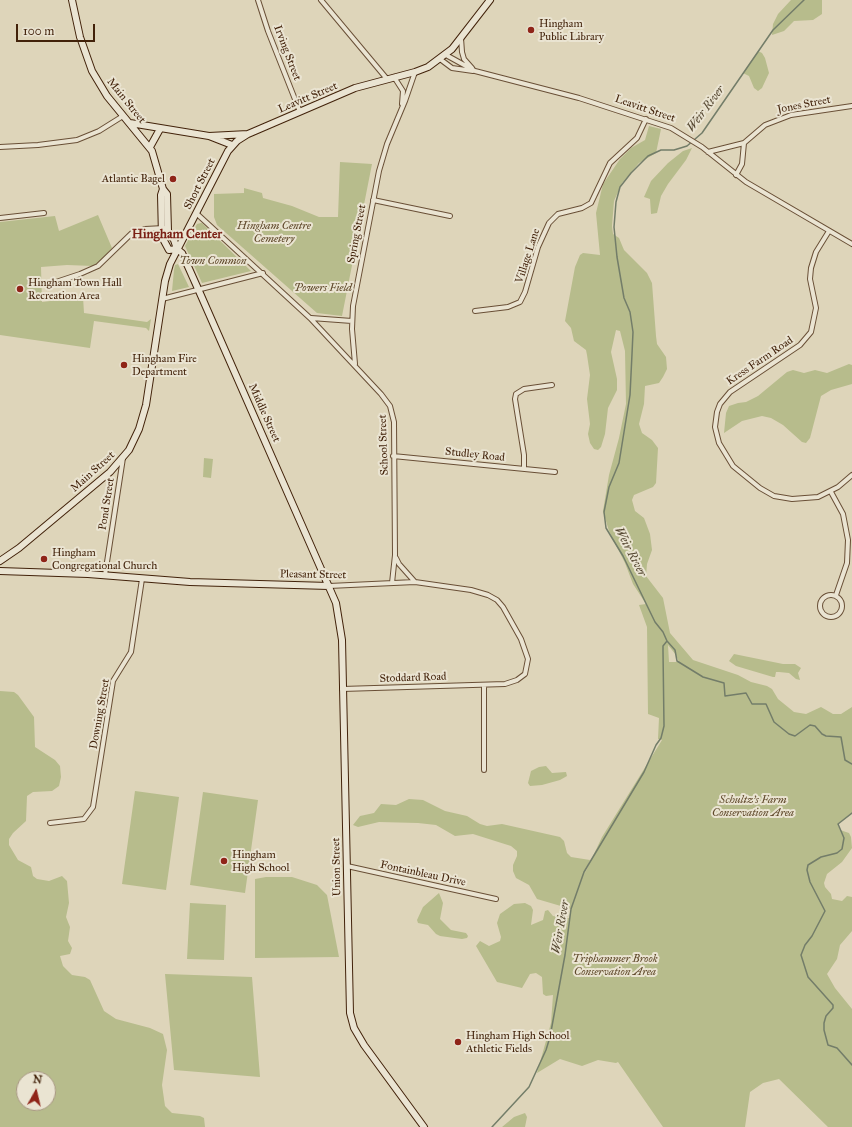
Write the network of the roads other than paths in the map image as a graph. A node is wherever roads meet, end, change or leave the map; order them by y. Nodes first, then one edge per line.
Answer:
1 (72, 0) edge
2 (258, 0) edge
3 (321, 0) edge
4 (490, 0) edge
5 (461, 38) junction
6 (446, 55) junction
7 (440, 59) junction
8 (475, 71) junction
9 (415, 72) junction
10 (394, 78) junction
11 (387, 79) junction
12 (852, 106) edge
13 (401, 109) junction
14 (300, 112) junction
15 (123, 116) junction
16 (646, 119) junction
17 (130, 124) junction
18 (160, 129) junction
19 (248, 134) junction
20 (209, 136) junction
21 (744, 143) junction
22 (232, 146) junction
23 (0, 147) edge
24 (150, 147) junction
25 (708, 152) junction
26 (736, 175) junction
27 (373, 200) junction
28 (44, 213) dead end
29 (196, 213) junction
30 (450, 216) dead end
31 (0, 218) edge
32 (165, 228) junction
33 (829, 231) junction
34 (852, 244) edge
35 (177, 249) junction
36 (263, 272) junction
37 (56, 282) dead end
38 (199, 291) junction
39 (162, 299) junction
40 (475, 312) dead end
41 (310, 318) junction
42 (352, 321) junction
43 (356, 366) junction
44 (552, 385) dead end
45 (394, 456) junction
46 (123, 458) junction
47 (524, 468) junction
48 (555, 472) dead end
49 (852, 475) edge
50 (830, 492) junction
51 (395, 555) junction
52 (0, 561) edge
53 (0, 571) edge
54 (104, 575) junction
55 (142, 579) junction
56 (415, 582) junction
57 (392, 583) junction
58 (329, 586) junction
59 (836, 595) junction
60 (484, 686) junction
61 (342, 689) junction
62 (484, 770) dead end
63 (50, 823) dead end
64 (347, 866) junction
65 (496, 899) dead end
66 (424, 1127) edge

1 - 15 street, Main Street
2 - 14 street, Irving Street
3 - 11 street
4 - 5 street, Leavitt Street
5 - 6 street, Leavitt Street
5 - 8 street
6 - 7 street, Leavitt Street
6 - 8 street, Leavitt Street
7 - 8 street, Leavitt Street
7 - 9 street, Leavitt Street
8 - 16 street, Leavitt Street
9 - 10 street, Leavitt Street
9 - 13 street, Spring Street
10 - 11 street, Leavitt Street
10 - 13 street, Spring Street
11 - 14 street, Leavitt Street
12 - 21 street, Jones Street
13 - 27 street, Spring Street
14 - 19 street, Leavitt Street
15 - 17 street, Main Street
15 - 23 street
16 - 25 street, Leavitt Street
16 - 40 street, Village Lane
17 - 18 street, Leavitt Street
17 - 24 street, Main Street
18 - 20 street, Leavitt Street
18 - 24 street
19 - 20 street, Leavitt Street
19 - 22 street, Short Street
20 - 22 street, Leavitt Street
21 - 25 street, Jones Street
21 - 26 street
22 - 29 street, Short Street
24 - 32 street, Main Street
25 - 26 street, Leavitt Street
26 - 33 street, Leavitt Street
27 - 30 street
27 - 42 street, Spring Street
28 - 31 street
29 - 35 street, Short Street
29 - 36 street, School Street
32 - 35 street, Main Street
32 - 35 street, Main Street
32 - 37 street
33 - 34 street, Leavitt Street
33 - 50 street, Kress Farm Road
35 - 38 street, Middle Street
35 - 39 street, Main Street
36 - 38 street
36 - 41 street, School Street
38 - 39 street
38 - 58 street, Middle Street
39 - 46 street, Main Street
41 - 42 street
41 - 43 street, School Street
42 - 43 street, Spring Street
43 - 45 street, School Street
44 - 47 street
45 - 47 street, Studley Road
45 - 51 street, School Street
46 - 52 street, Main Street
46 - 54 street, Pond Street
47 - 48 street, Studley Road
49 - 50 street, Kress Farm Road
50 - 59 street
51 - 56 street
51 - 57 street, School Street
53 - 54 street, Pleasant Street
54 - 55 street, Pleasant Street
55 - 58 street, Pleasant Street
55 - 63 street, Downing Street
56 - 57 street, Pleasant Street
56 - 60 street, Pleasant Street
57 - 58 street, Pleasant Street
58 - 61 street, Union Street
59 - 59 street
60 - 61 street, Stoddard Road
60 - 62 street
61 - 64 street, Union Street
64 - 65 street, Fontainbleau Drive
64 - 66 street, Union Street

